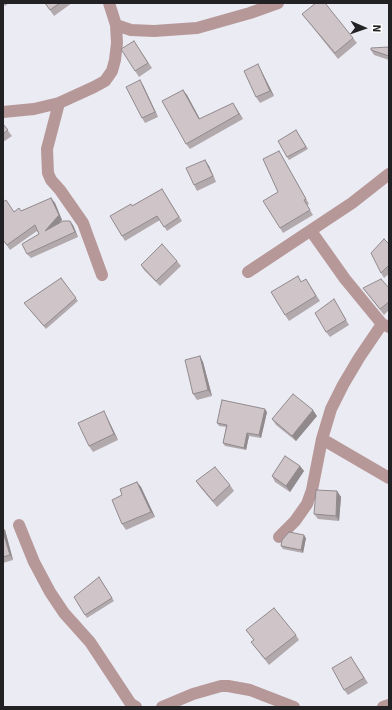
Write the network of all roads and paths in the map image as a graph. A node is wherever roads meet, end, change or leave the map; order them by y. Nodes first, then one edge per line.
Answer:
1 (109, 3) edge
2 (278, 3) edge
3 (116, 25) junction
4 (59, 103) junction
5 (3, 112) edge
6 (389, 174) edge
7 (310, 231) junction
8 (248, 272) dead end
9 (102, 275) dead end
10 (386, 326) edge
11 (322, 439) junction
12 (389, 478) edge
13 (19, 524) dead end
14 (279, 536) dead end
15 (389, 705) edge
16 (136, 707) edge
17 (162, 707) edge
18 (294, 707) edge
19 (382, 707) edge

1 - 3 street
2 - 3 street
3 - 4 street
4 - 5 street
4 - 9 street
6 - 7 street
7 - 8 street
7 - 10 street
10 - 11 street
11 - 12 street
11 - 14 street
13 - 16 street
15 - 19 street
17 - 18 street

